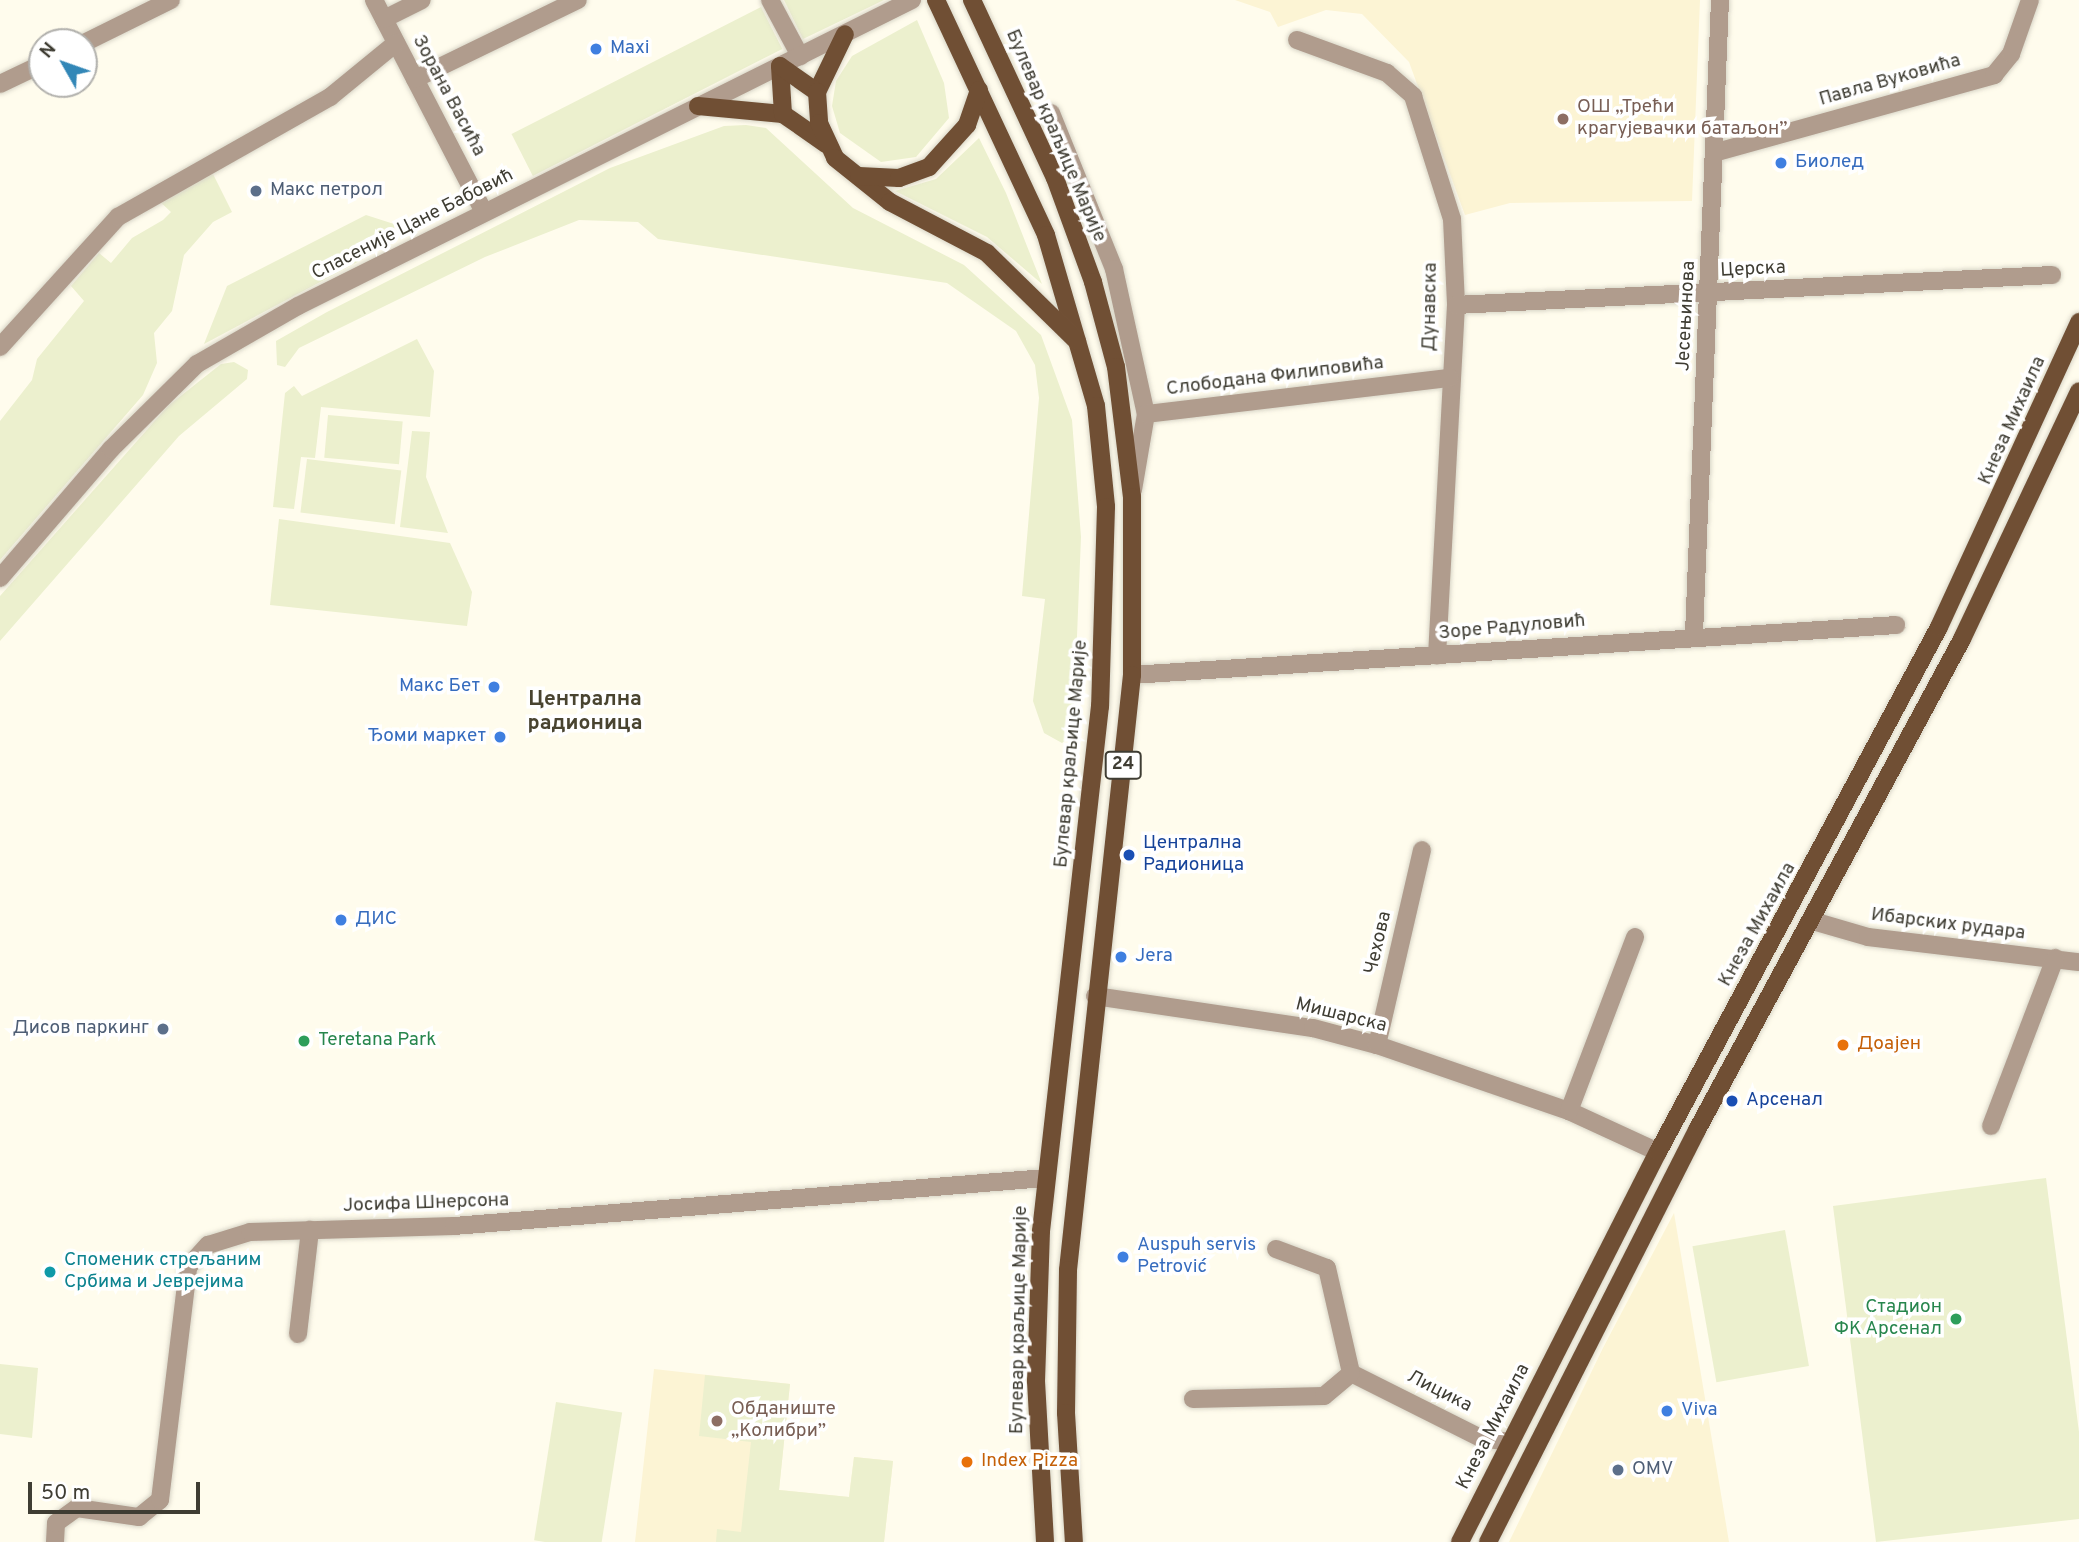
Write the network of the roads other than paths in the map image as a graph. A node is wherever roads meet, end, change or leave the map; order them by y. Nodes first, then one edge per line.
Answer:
1 (171, 0) edge
2 (374, 0) edge
3 (422, 0) edge
4 (578, 0) edge
5 (770, 0) edge
6 (912, 0) edge
7 (936, 0) edge
8 (1720, 0) edge
9 (2030, 0) edge
10 (975, 6) edge
11 (384, 19) junction
12 (845, 34) junction
13 (98, 36) edge
14 (1297, 40) dead end
15 (396, 43) junction
16 (800, 57) junction
17 (780, 66) junction
18 (28, 71) edge
19 (415, 79) junction
20 (0, 85) edge
21 (979, 90) junction
22 (817, 92) junction
23 (698, 106) junction
24 (1051, 113) dead end
25 (783, 114) junction
26 (826, 145) junction
27 (1717, 152) junction
28 (859, 176) junction
29 (484, 212) junction
30 (2052, 275) dead end
31 (1709, 293) junction
32 (1456, 305) junction
33 (2079, 321) edge
34 (6, 344) edge
35 (1082, 347) junction
36 (1450, 378) junction
37 (2079, 391) edge
38 (1146, 414) junction
39 (1132, 497) junction
40 (0, 578) edge
41 (1896, 625) dead end
42 (1694, 634) junction
43 (1437, 654) junction
44 (1132, 676) junction
45 (1422, 850) dead end
46 (1813, 921) junction
47 (1635, 937) dead end
48 (2055, 958) junction
49 (2079, 962) edge
50 (1095, 996) junction
51 (1377, 1045) junction
52 (1569, 1111) junction
53 (1991, 1126) dead end
54 (1658, 1152) junction
55 (1046, 1178) junction
56 (310, 1230) junction
57 (1276, 1248) dead end
58 (298, 1335) dead end
59 (1351, 1373) junction
60 (1193, 1399) dead end
61 (1509, 1443) junction
62 (55, 1542) edge
63 (1045, 1542) edge
64 (1074, 1542) edge
65 (1460, 1542) edge
66 (1488, 1542) edge

1 - 13 street
2 - 11 street, Зорана Васића
3 - 11 street
4 - 19 street
5 - 16 street
6 - 12 street, Спасеније Цане Бабовић
7 - 21 main road, Булевар краљице Марије / 24
8 - 27 street, Јесењинова
9 - 27 street, Павла Вуковића
10 - 39 main road, Булевар краљице Марије / 24
11 - 15 street, Зорана Васића
12 - 16 street, Спасеније Цане Бабовић
12 - 22 main road
14 - 32 street, Дунавска
15 - 19 street, Зорана Васића
15 - 34 street
16 - 17 street, Спасеније Цане Бабовић
17 - 22 main road
17 - 23 street, Спасеније Цане Бабовић
17 - 25 main road
18 - 20 street
19 - 29 street, Зорана Васића
21 - 28 main road
21 - 35 main road, Булевар краљице Марије / 24
22 - 26 main road
23 - 25 main road
23 - 29 street, Спасеније Цане Бабовић
24 - 38 street
25 - 26 main road
26 - 28 main road
27 - 31 street, Јесењинова
28 - 35 main road
29 - 40 street, Спасеније Цане Бабовић
30 - 31 street, Церска
31 - 32 street, Церска
31 - 42 street, Јесењинова
32 - 36 street, Дунавска
33 - 54 main road, Кнеза Михаила
35 - 55 main road, Булевар краљице Марије / 24
36 - 38 street, Слободана Филиповића
36 - 43 street, Дунавска
37 - 46 main road
38 - 39 street, Слободана Филиповића
39 - 44 main road, Булевар краљице Марије / 24
41 - 42 street, Зоре Радуловић
42 - 43 street, Зоре Радуловић
43 - 44 street, Зоре Радуловић
44 - 50 main road, Булевар краљице Марије / 24
45 - 51 street, Чехова
46 - 48 street, Ибарских рудара
46 - 66 main road
47 - 52 street
48 - 49 street, Ибарских рудара
48 - 53 street
50 - 51 street, Мишарска
50 - 64 main road, Булевар краљице Марије / 24
51 - 52 street, Мишарска
52 - 54 street, Мишарска
54 - 61 main road, Кнеза Михаила
55 - 56 street, Јосифа Шнерсона
55 - 63 main road, Булевар краљице Марије / 24
56 - 58 street
56 - 62 street, Јосифа Шнерсона
57 - 59 street
59 - 60 street
59 - 61 street, Лицика
61 - 65 main road, Кнеза Михаила

